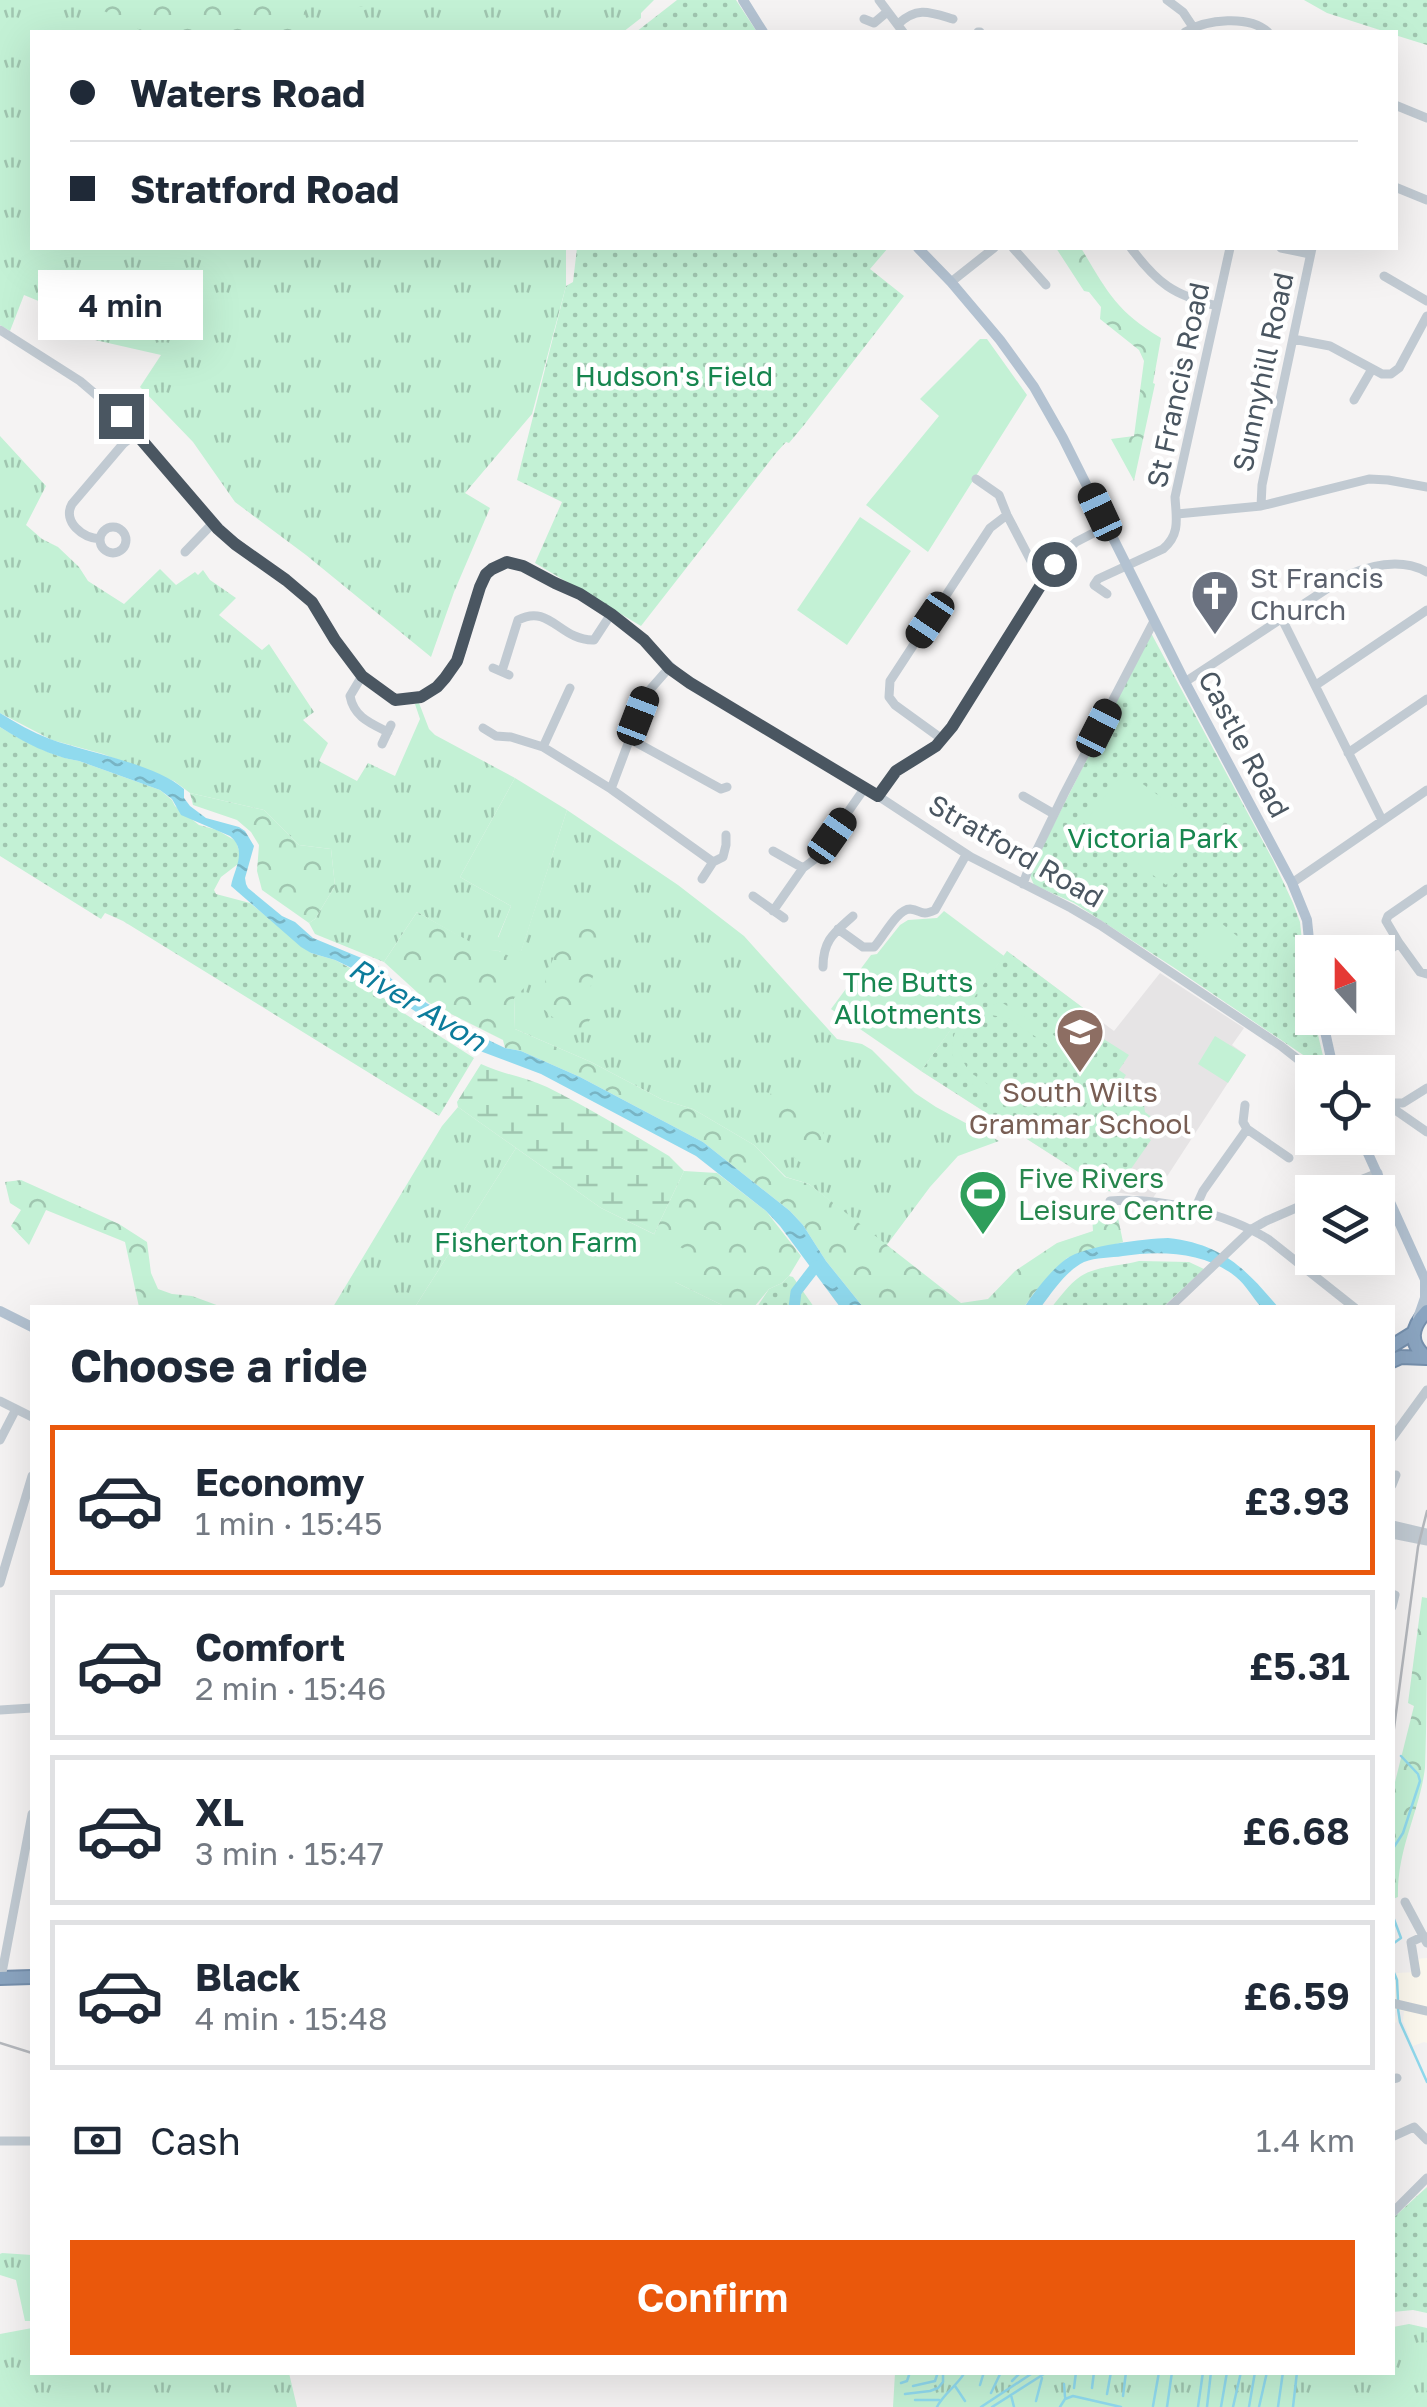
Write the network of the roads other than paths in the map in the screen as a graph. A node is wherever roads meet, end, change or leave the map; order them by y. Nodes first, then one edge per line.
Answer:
1 (742, 0) edge
2 (879, 0) edge
3 (1167, 0) edge
4 (886, 12) junction
5 (952, 19) dead end
6 (871, 24) dead end
7 (901, 28) edge
8 (762, 30) edge
9 (1189, 30) edge
10 (1266, 30) edge
11 (1398, 106) edge
12 (1427, 118) edge
13 (1398, 188) edge
14 (1427, 200) edge
15 (920, 250) edge
16 (992, 250) edge
17 (1015, 250) edge
18 (1132, 250) edge
19 (1230, 250) edge
20 (1311, 251) edge
21 (1384, 276) dead end
22 (952, 282) junction
23 (1046, 285) dead end
24 (1427, 301) edge
25 (1217, 306) junction
26 (1427, 316) edge
27 (0, 330) edge
28 (1293, 339) junction
29 (1372, 369) junction
30 (1354, 400) dead end
31 (137, 432) junction
32 (976, 479) dead end
33 (1426, 485) edge
34 (1261, 506) junction
35 (1177, 514) junction
36 (1006, 516) junction
37 (213, 523) junction
38 (1107, 526) junction
39 (100, 540) dead end
40 (184, 552) dead end
41 (1128, 565) junction
42 (1424, 570) edge
43 (1048, 573) junction
44 (1107, 594) dead end
45 (1427, 610) edge
46 (611, 614) junction
47 (1281, 618) junction
48 (1154, 621) junction
49 (669, 668) junction
50 (501, 671) dead end
51 (362, 676) junction
52 (1184, 682) junction
53 (1316, 685) junction
54 (570, 688) dead end
55 (1427, 698) edge
56 (484, 728) dead end
57 (630, 739) junction
58 (942, 739) junction
59 (382, 744) dead end
60 (543, 747) junction
61 (1348, 753) junction
62 (727, 787) dead end
63 (864, 789) junction
64 (611, 790) junction
65 (1427, 790) edge
66 (878, 796) junction
67 (1023, 796) dead end
68 (1054, 814) junction
69 (1382, 820) junction
70 (726, 835) dead end
71 (773, 850) dead end
72 (966, 855) junction
73 (713, 862) junction
74 (803, 868) junction
75 (702, 880) dead end
76 (1292, 883) junction
77 (1023, 884) junction
78 (1427, 889) edge
79 (753, 896) dead end
80 (773, 911) junction
81 (854, 916) dead end
82 (784, 918) dead end
83 (838, 930) junction
84 (1308, 935) edge
85 (1399, 943) junction
86 (1395, 946) edge
87 (823, 967) dead end
88 (1427, 974) edge
89 (1295, 1057) edge
90 (1427, 1088) edge
91 (1395, 1103) edge
92 (1245, 1104) dead end
93 (1395, 1108) edge
94 (1248, 1129) junction
95 (1427, 1132) edge
96 (1370, 1155) edge
97 (1289, 1158) dead end
98 (1378, 1172) junction
99 (1371, 1175) edge
100 (1110, 1201) dead end
101 (1295, 1207) edge
102 (1195, 1210) junction
103 (1252, 1229) junction
104 (1426, 1282) edge
105 (1172, 1305) edge
106 (1351, 1305) edge
107 (0, 1311) edge
108 (1427, 1311) edge
109 (30, 1325) edge
110 (1415, 1327) junction
111 (1395, 1344) edge
112 (1427, 1358) edge
113 (1395, 1360) edge
114 (1427, 1390) edge
115 (0, 1401) edge
116 (16, 1409) junction
117 (30, 1416) edge
118 (1395, 1435) edge
119 (0, 1440) edge
120 (30, 1483) edge
121 (1395, 1526) edge
122 (1395, 1534) edge
123 (1427, 1537) edge
124 (0, 1540) edge
125 (12, 1544) junction
126 (0, 1583) edge
127 (30, 1708) edge
128 (0, 1710) edge
129 (30, 1824) edge
130 (1405, 1902) dead end
131 (1425, 1940) edge
132 (1416, 1974) dead end
133 (30, 1977) edge
134 (0, 1978) edge
135 (1396, 2004) edge
136 (1427, 2011) edge
137 (1395, 2136) edge
138 (1427, 2140) edge
139 (0, 2141) edge
140 (30, 2141) edge
141 (1427, 2178) edge
142 (1395, 2210) edge

1 - 8 main road
2 - 4 street
3 - 9 street
4 - 6 street
4 - 7 street
5 - 7 street
9 - 10 street
11 - 12 street
13 - 14 street
15 - 22 main road, Castle Road
16 - 22 street
17 - 23 street
18 - 25 street
19 - 25 street, St Francis Road
20 - 28 street, Sunnyhill Road
21 - 24 street
22 - 38 main road, Castle Road
25 - 35 street, St Francis Road
26 - 29 street
27 - 31 street, Stratford Road
28 - 29 street
28 - 34 street, Sunnyhill Road
29 - 30 street
31 - 37 street, Stratford Road
31 - 39 street
32 - 36 street
33 - 34 street
34 - 35 street
35 - 41 street, St Francis Road
36 - 43 street
36 - 58 street
37 - 40 street
37 - 51 street, Stratford Road
38 - 41 main road, Castle Road
38 - 43 street
41 - 44 street, St Francis Road
41 - 48 main road, Castle Road
42 - 47 street
43 - 58 street
45 - 53 street
46 - 49 street, Stratford Road
46 - 50 street
46 - 51 street, Stratford Road
47 - 52 street
47 - 53 street
48 - 52 main road, Castle Road
48 - 68 street
49 - 57 street
49 - 63 street, Stratford Road
51 - 59 street
52 - 76 main road, Castle Road
53 - 61 street
54 - 60 street
55 - 61 street
56 - 60 street
57 - 62 street
57 - 64 street
58 - 66 street
60 - 64 street
61 - 69 street
63 - 66 street, Stratford Road
63 - 74 street
64 - 73 street
65 - 69 street
66 - 72 street, Stratford Road
67 - 68 street
68 - 77 street
69 - 76 street
70 - 73 street
71 - 74 street
72 - 77 street, Stratford Road
72 - 83 street
73 - 75 street
74 - 80 street
76 - 84 main road, Castle Road
77 - 89 street, Stratford Road
78 - 85 street
79 - 80 street
80 - 82 street
81 - 83 street
83 - 87 street
85 - 86 street
85 - 88 street
90 - 91 street
92 - 94 street
93 - 95 street
94 - 97 street
94 - 102 street
96 - 98 main road
98 - 99 street
98 - 104 main road
100 - 102 street
101 - 103 street
102 - 103 street
103 - 105 street
103 - 106 street
104 - 110 main road
107 - 109 main road
108 - 110 highway
110 - 111 highway
110 - 112 highway
112 - 113 highway
114 - 118 street
115 - 116 street
116 - 117 street
116 - 119 street
120 - 125 street
121 - 123 street
122 - 123 street
124 - 125 street
125 - 126 street
127 - 128 street
129 - 134 street
130 - 131 street
131 - 132 street
133 - 134 highway
135 - 136 street
137 - 138 street
139 - 140 street
141 - 142 street

